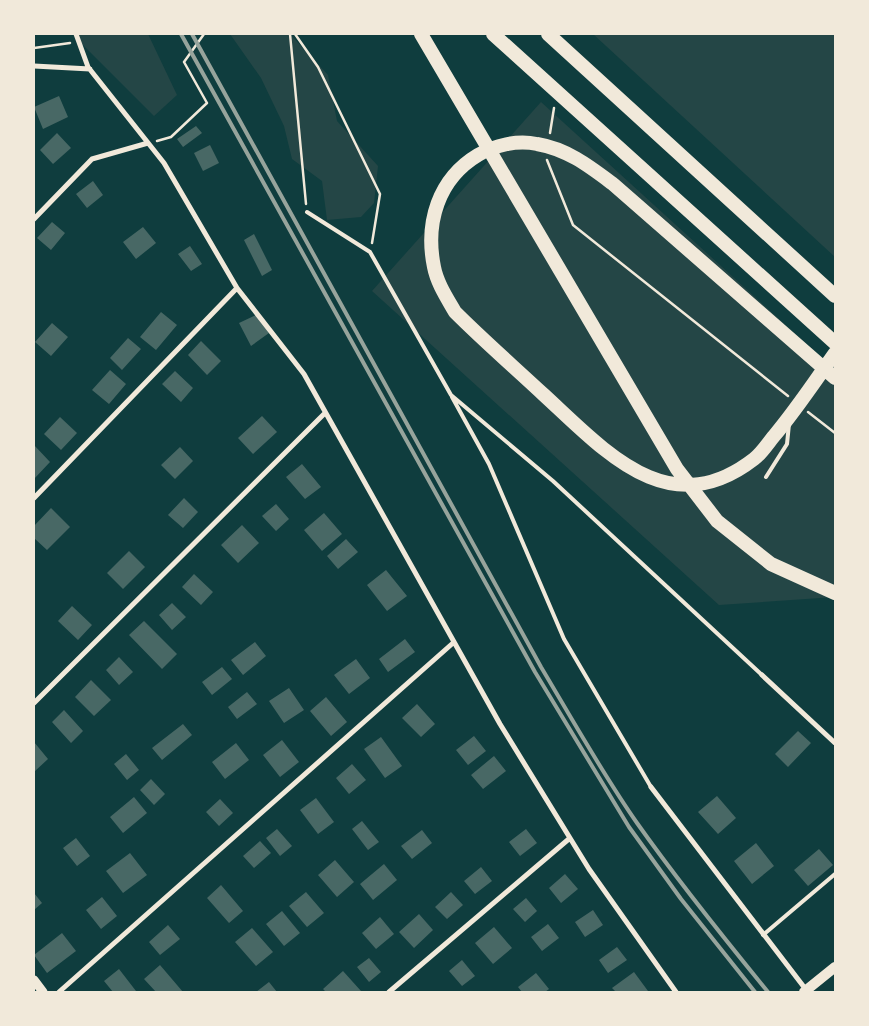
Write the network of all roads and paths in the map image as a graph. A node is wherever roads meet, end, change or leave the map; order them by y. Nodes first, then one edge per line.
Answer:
1 (76, 34) edge
2 (204, 34) edge
3 (290, 34) edge
4 (295, 34) edge
5 (422, 34) edge
6 (493, 34) edge
7 (548, 34) edge
8 (79, 42) junction
9 (34, 48) edge
10 (34, 66) edge
11 (90, 69) junction
12 (554, 107) dead end
13 (549, 142) dead end
14 (148, 143) junction
15 (548, 151) dead end
16 (307, 212) joint
17 (34, 219) edge
18 (370, 252) junction
19 (237, 288) junction
20 (835, 296) edge
21 (835, 343) edge
22 (835, 353) edge
23 (835, 378) edge
24 (451, 395) junction
25 (790, 398) dead end
26 (805, 410) dead end
27 (326, 413) junction
28 (790, 417) junction
29 (835, 433) edge
30 (766, 478) dead end
31 (34, 498) edge
32 (835, 593) edge
33 (453, 644) junction
34 (762, 675) joint
35 (34, 703) edge
36 (835, 743) edge
37 (651, 787) joint
38 (570, 838) junction
39 (835, 874) edge
40 (763, 935) junction
41 (832, 970) edge
42 (59, 992) edge
43 (389, 992) edge
44 (676, 992) edge
45 (804, 992) edge
46 (808, 992) edge

1 - 8 street
2 - 14 path
3 - 16 path
4 - 18 path
5 - 32 highway
6 - 21 highway
7 - 20 highway
8 - 9 path
8 - 11 street
10 - 11 street
11 - 14 street
12 - 13 path
14 - 17 street
14 - 19 street
15 - 25 path
16 - 18 lane
18 - 24 lane
19 - 27 street
19 - 31 street
22 - 28 highway
23 - 28 highway
24 - 34 lane
24 - 37 lane
26 - 29 path
27 - 33 street
27 - 35 street
28 - 30 lane
33 - 38 street
33 - 42 street
34 - 36 street
37 - 40 street
38 - 43 street
38 - 44 street
39 - 40 lane
40 - 46 street
41 - 45 main road

